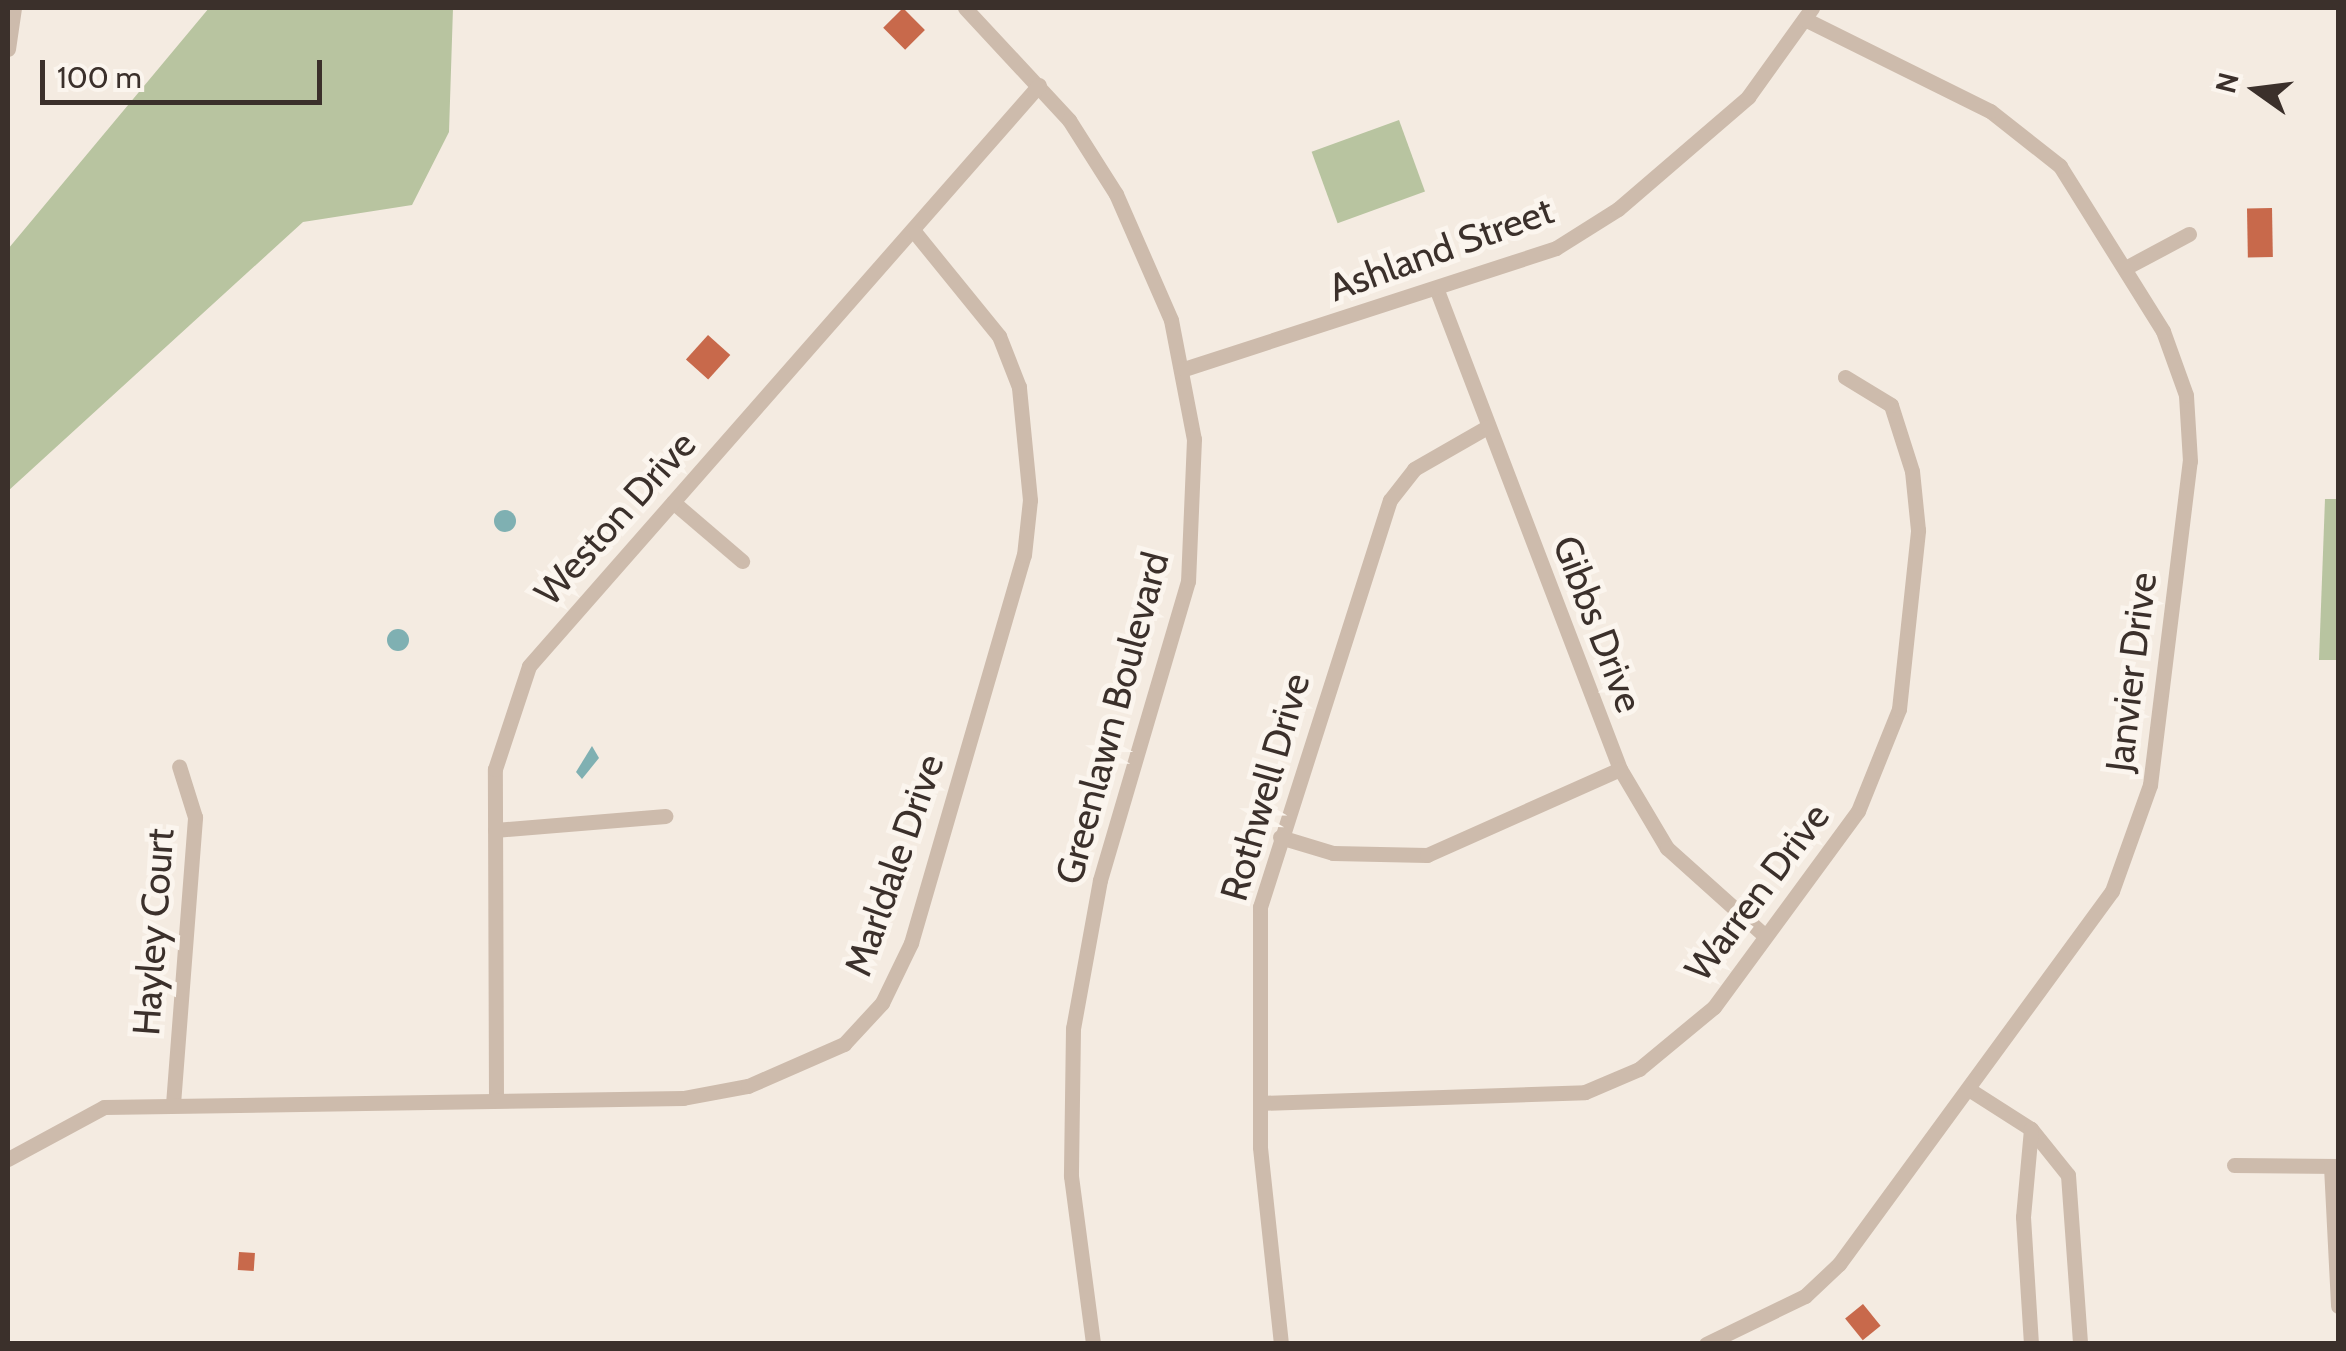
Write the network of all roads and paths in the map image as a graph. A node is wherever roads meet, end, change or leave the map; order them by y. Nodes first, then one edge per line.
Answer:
1 (14, 8) edge
2 (965, 8) edge
3 (1808, 13) edge
4 (8, 49) edge
5 (1039, 85) junction
6 (916, 234) junction
7 (2189, 234) dead end
8 (2129, 266) junction
9 (1438, 292) junction
10 (1184, 369) junction
11 (1845, 377) dead end
12 (1487, 427) junction
13 (673, 502) junction
14 (742, 561) dead end
15 (179, 766) dead end
16 (1620, 769) junction
17 (665, 816) dead end
18 (495, 830) junction
19 (1280, 837) junction
20 (1765, 936) junction
21 (1970, 1090) junction
22 (496, 1098) junction
23 (1260, 1103) junction
24 (173, 1104) junction
25 (2031, 1129) junction
26 (8, 1159) edge
27 (2234, 1165) dead end
28 (2335, 1166) edge
29 (2336, 1216) edge
30 (2338, 1306) edge
31 (1093, 1344) edge
32 (1281, 1344) edge
33 (1706, 1344) edge
34 (2031, 1344) edge
35 (2080, 1344) edge

1 - 4 street
2 - 5 street, Greenlawn Boulevard
3 - 8 street, Janvier Drive
3 - 9 street, Ashland Street
5 - 6 street, Weston Drive
5 - 10 street, Greenlawn Boulevard
6 - 13 street, Weston Drive
6 - 22 street, Marldale Drive
7 - 8 street
8 - 21 street, Janvier Drive
9 - 10 street, Ashland Street
9 - 12 street, Gibbs Drive
10 - 31 street, Greenlawn Boulevard
11 - 20 street, Warren Drive
12 - 16 street, Gibbs Drive
12 - 19 street, Rothwell Drive
13 - 14 street
13 - 18 street, Weston Drive
15 - 24 street, Hayley Court
16 - 19 street
16 - 20 street, Gibbs Drive
17 - 18 street
18 - 22 street, Weston Drive
19 - 23 street, Rothwell Drive
20 - 23 street, Warren Drive
21 - 25 street
21 - 33 street, Janvier Drive
22 - 24 street, Marldale Drive
23 - 32 street, Rothwell Drive
24 - 26 street, Marldale Drive
25 - 34 street
25 - 35 street
27 - 28 street
28 - 29 street
29 - 30 street

